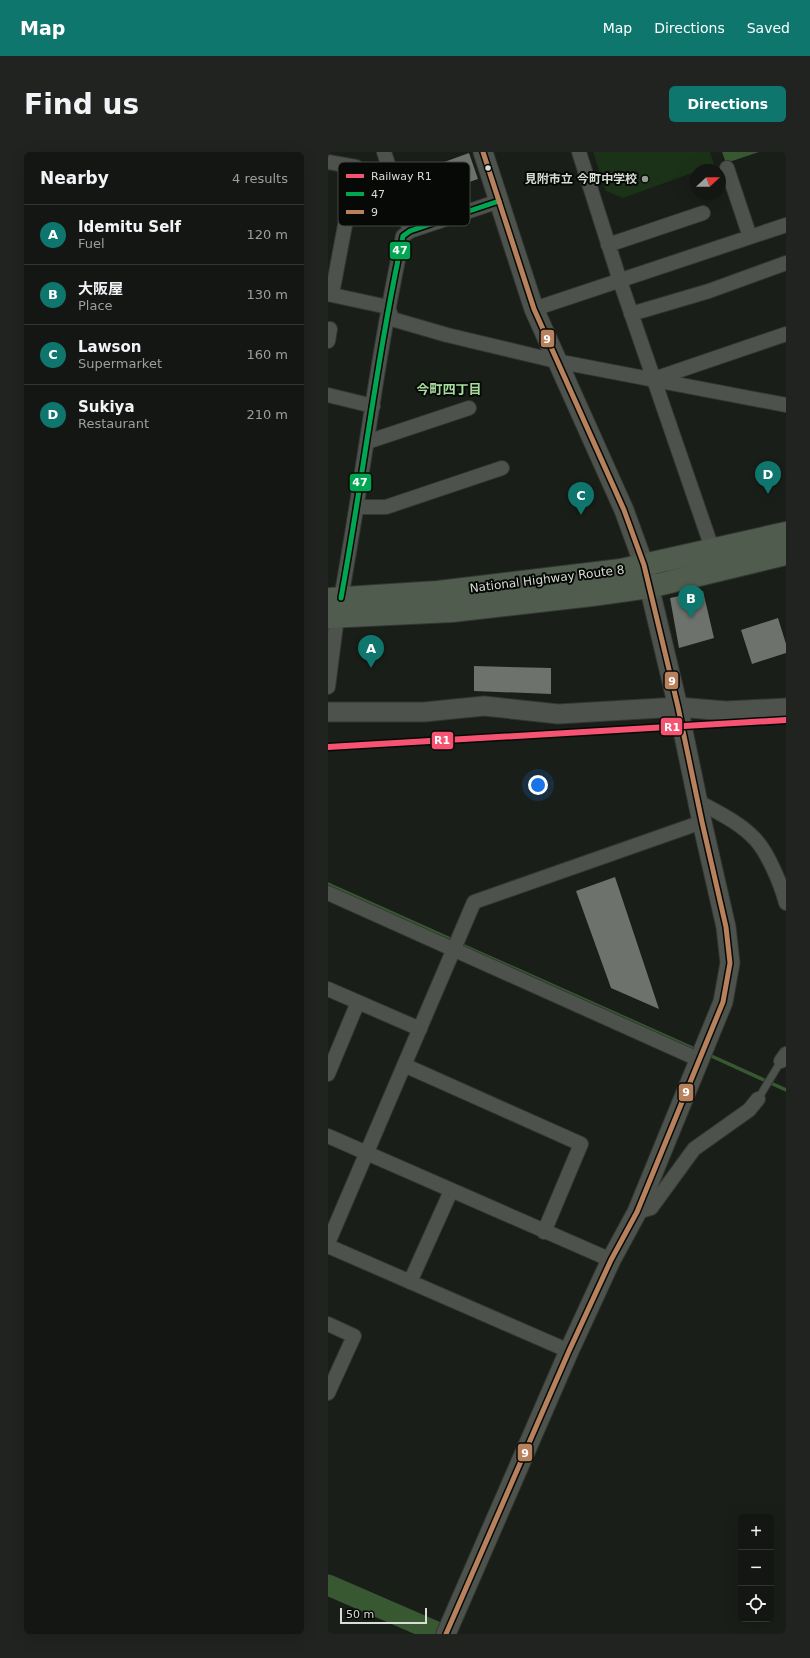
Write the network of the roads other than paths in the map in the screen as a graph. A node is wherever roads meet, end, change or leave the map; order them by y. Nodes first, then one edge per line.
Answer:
1 (384, 152) edge
2 (483, 152) edge
3 (579, 152) edge
4 (328, 162) edge
5 (387, 162) edge
6 (338, 164) edge
7 (727, 168) dead end
8 (498, 201) junction
9 (470, 211) edge
10 (703, 213) dead end
11 (786, 225) edge
12 (342, 226) edge
13 (408, 226) edge
14 (425, 226) edge
15 (410, 231) junction
16 (750, 237) junction
17 (608, 245) junction
18 (334, 257) edge
19 (786, 263) edge
20 (620, 281) junction
21 (330, 294) edge
22 (388, 307) junction
23 (534, 309) junction
24 (631, 314) junction
25 (786, 334) edge
26 (556, 361) junction
27 (653, 379) junction
28 (328, 394) edge
29 (786, 405) edge
30 (373, 406) junction
31 (469, 408) dead end
32 (367, 442) junction
33 (502, 468) dead end
34 (358, 507) junction
35 (786, 533) edge
36 (713, 551) junction
37 (786, 554) edge
38 (644, 565) junction
39 (648, 587) junction
40 (334, 608) edge
41 (328, 687) edge
42 (678, 707) junction
43 (786, 708) edge
44 (328, 712) edge
45 (697, 801) junction
46 (702, 822) junction
47 (328, 893) edge
48 (786, 903) edge
49 (453, 951) junction
50 (328, 989) edge
51 (358, 1002) junction
52 (420, 1029) junction
53 (783, 1057) edge
54 (700, 1060) junction
55 (404, 1065) junction
56 (328, 1074) edge
57 (761, 1094) joint
58 (328, 1136) edge
59 (367, 1154) junction
60 (451, 1191) junction
61 (637, 1212) junction
62 (544, 1232) junction
63 (328, 1243) edge
64 (328, 1246) edge
65 (611, 1260) junction
66 (410, 1282) junction
67 (328, 1324) edge
68 (569, 1351) junction
69 (328, 1393) edge
70 (446, 1634) edge

1 - 5 street
2 - 8 street
3 - 17 street
4 - 6 street
7 - 16 street
8 - 9 street
8 - 23 street
10 - 17 street
11 - 16 street
12 - 18 street
13 - 15 street
14 - 15 street
15 - 22 street
16 - 20 street
17 - 20 street
18 - 21 street
19 - 24 street
20 - 23 street
20 - 24 street
21 - 22 street
22 - 26 street
22 - 30 street
23 - 26 street
24 - 27 street
25 - 27 street
26 - 27 street
26 - 38 street
27 - 29 street
27 - 36 street
28 - 30 street
30 - 32 street
31 - 32 street
32 - 34 street
33 - 34 street
34 - 40 street
35 - 36 highway, National Highway Route 8
36 - 38 highway, National Highway Route 8
37 - 39 highway, National Highway Route 8
38 - 39 street
38 - 40 highway, National Highway Route 8
39 - 40 highway, National Highway Route 8
39 - 42 street
40 - 41 street
42 - 43 street
42 - 44 street
42 - 45 street
45 - 46 street
45 - 48 street
46 - 49 street
46 - 54 street
47 - 49 street
49 - 52 street
49 - 54 street
50 - 51 street
51 - 52 street
51 - 56 street
52 - 55 street
53 - 57 lane
54 - 61 street
55 - 59 street
55 - 62 street
57 - 61 street
58 - 59 street
59 - 60 street
59 - 63 street
60 - 62 street
60 - 66 street
61 - 65 street
62 - 65 street
64 - 66 street
65 - 68 street
66 - 68 street
67 - 69 street
68 - 70 street

